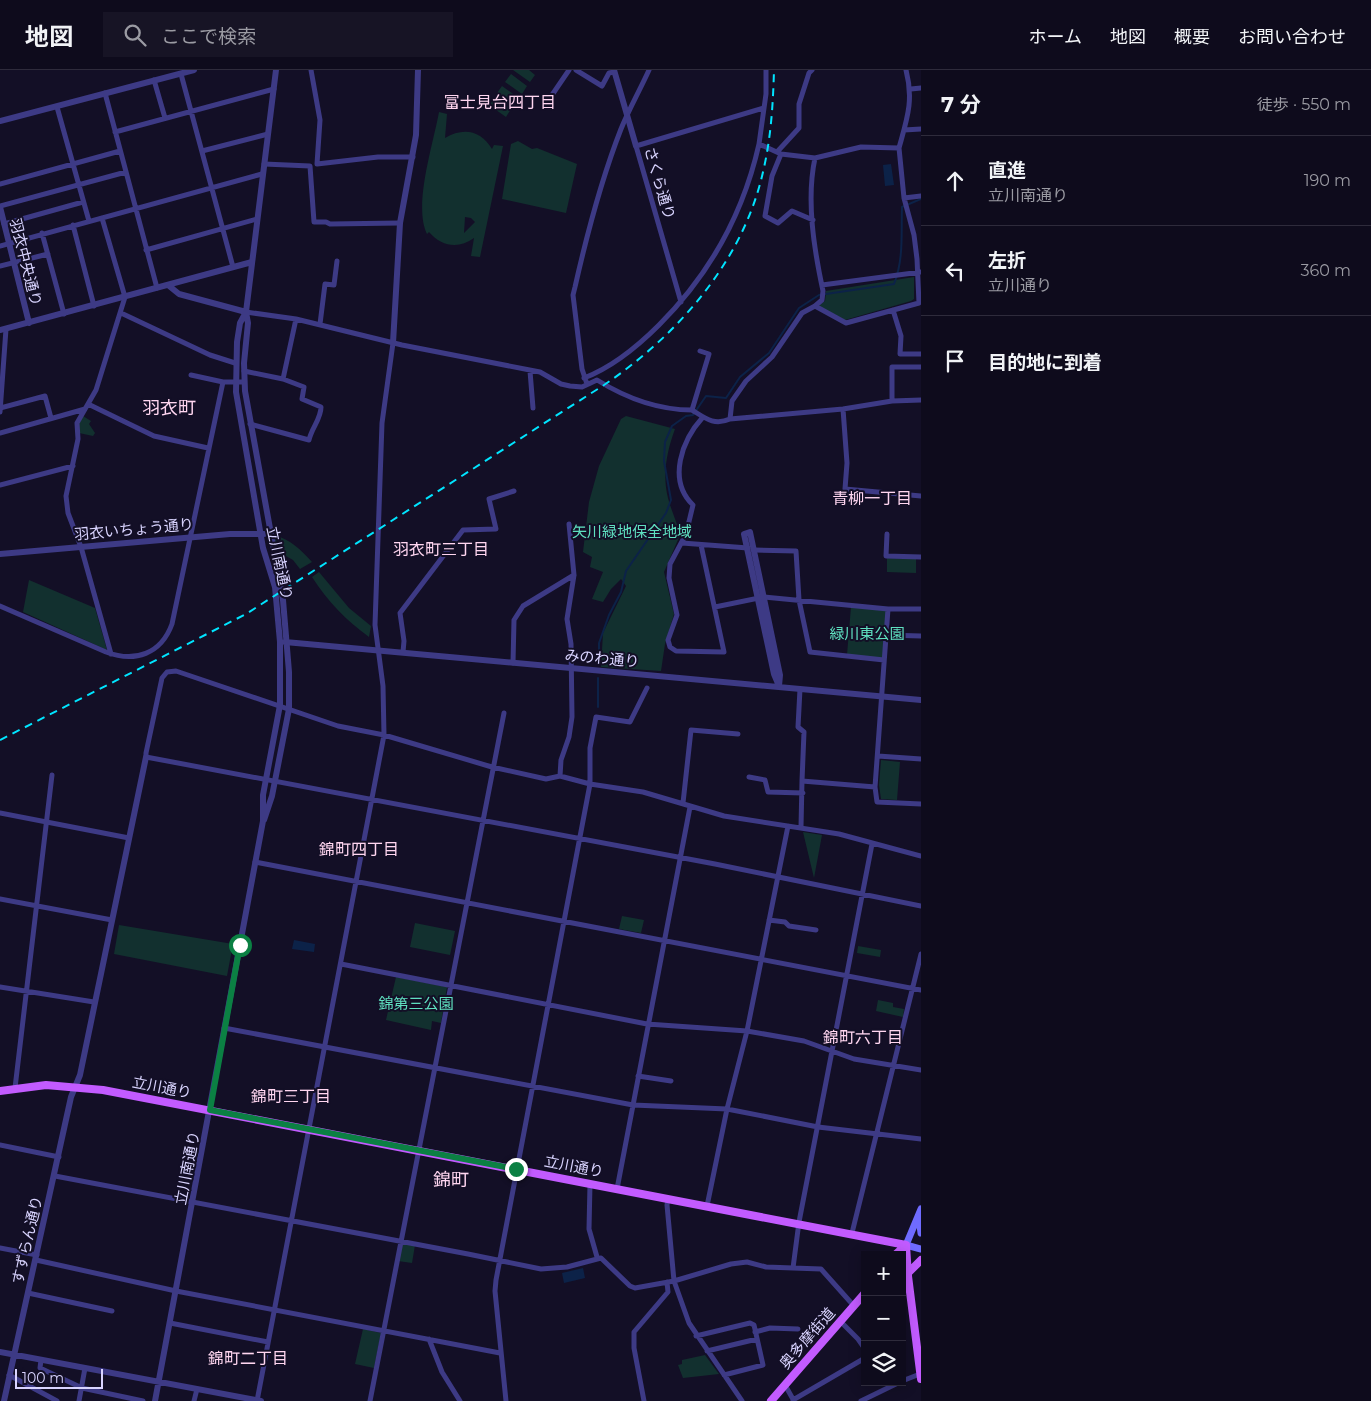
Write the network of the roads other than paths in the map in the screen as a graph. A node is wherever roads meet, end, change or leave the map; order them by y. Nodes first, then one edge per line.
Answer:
1 (194, 70) edge
2 (276, 70) edge
3 (311, 70) edge
4 (418, 70) edge
5 (569, 70) edge
6 (576, 70) edge
7 (649, 70) edge
8 (766, 70) edge
9 (802, 70) edge
10 (906, 70) edge
11 (614, 71) edge
12 (810, 71) edge
13 (180, 74) junction
14 (154, 80) junction
15 (921, 88) edge
16 (274, 89) junction
17 (910, 89) junction
18 (105, 94) junction
19 (552, 95) dead end
20 (57, 107) junction
21 (764, 108) junction
22 (191, 111) junction
23 (627, 116) junction
24 (165, 118) junction
25 (0, 121) edge
26 (904, 130) junction
27 (921, 130) edge
28 (115, 132) junction
29 (268, 134) junction
30 (759, 144) junction
31 (636, 146) junction
32 (899, 148) junction
33 (120, 151) junction
34 (202, 152) junction
35 (779, 153) junction
36 (413, 157) junction
37 (815, 158) junction
38 (73, 164) junction
39 (264, 164) junction
40 (126, 172) junction
41 (262, 174) junction
42 (0, 184) edge
43 (78, 185) junction
44 (212, 189) junction
45 (921, 196) edge
46 (83, 202) junction
47 (905, 203) junction
48 (0, 207) edge
49 (136, 209) junction
50 (102, 218) junction
51 (257, 219) junction
52 (813, 220) junction
53 (89, 221) junction
54 (400, 223) junction
55 (4, 224) junction
56 (73, 225) junction
57 (222, 229) junction
58 (42, 233) junction
59 (9, 243) junction
60 (0, 246) edge
61 (146, 250) junction
62 (48, 254) junction
63 (337, 261) dead end
64 (252, 262) junction
65 (14, 263) junction
66 (0, 266) edge
67 (232, 267) junction
68 (919, 272) edge
69 (168, 286) junction
70 (157, 288) junction
71 (823, 288) junction
72 (125, 297) junction
73 (681, 302) junction
74 (94, 306) junction
75 (815, 306) junction
76 (893, 310) junction
77 (246, 312) junction
78 (121, 313) junction
79 (64, 314) junction
80 (296, 318) junction
81 (29, 322) junction
82 (320, 324) junction
83 (3, 330) edge
84 (392, 343) junction
85 (700, 351) dead end
86 (921, 354) edge
87 (235, 363) junction
88 (921, 367) edge
89 (244, 371) junction
90 (530, 371) junction
91 (191, 375) dead end
92 (584, 378) junction
93 (283, 379) junction
94 (223, 382) junction
95 (235, 382) junction
96 (244, 382) junction
97 (587, 384) junction
98 (921, 400) edge
99 (892, 401) junction
100 (87, 406) junction
101 (0, 408) edge
102 (533, 408) dead end
103 (843, 409) junction
104 (692, 410) junction
105 (0, 412) edge
106 (700, 416) junction
107 (51, 418) junction
108 (730, 419) junction
109 (250, 424) junction
110 (0, 433) edge
111 (208, 448) junction
112 (73, 466) junction
113 (0, 485) edge
114 (514, 490) dead end
115 (921, 496) edge
116 (569, 524) dead end
117 (270, 533) junction
118 (261, 534) junction
119 (887, 534) dead end
120 (190, 537) junction
121 (682, 543) junction
122 (701, 545) junction
123 (81, 547) junction
124 (751, 549) junction
125 (0, 554) edge
126 (921, 557) edge
127 (574, 575) junction
128 (761, 597) junction
129 (799, 600) junction
130 (0, 606) edge
131 (715, 607) junction
132 (921, 608) edge
133 (888, 609) junction
134 (886, 635) junction
135 (921, 636) edge
136 (280, 642) junction
137 (288, 642) junction
138 (377, 650) junction
139 (402, 652) junction
140 (111, 654) junction
141 (884, 660) junction
142 (513, 663) junction
143 (571, 668) junction
144 (779, 686) junction
145 (647, 688) dead end
146 (800, 689) junction
147 (881, 696) junction
148 (921, 700) edge
149 (280, 706) junction
150 (289, 708) junction
151 (504, 713) dead end
152 (738, 734) dead end
153 (384, 735) junction
154 (878, 756) junction
155 (146, 757) junction
156 (921, 759) edge
157 (492, 767) junction
158 (52, 774) dead end
159 (560, 776) junction
160 (749, 777) dead end
161 (266, 780) junction
162 (802, 781) junction
163 (275, 782) junction
164 (590, 784) junction
165 (875, 787) junction
166 (803, 793) junction
167 (372, 800) junction
168 (683, 803) junction
169 (921, 804) edge
170 (690, 807) junction
171 (0, 813) edge
172 (263, 821) junction
173 (482, 821) junction
174 (46, 822) junction
175 (788, 826) junction
176 (801, 827) junction
177 (129, 838) junction
178 (579, 839) junction
179 (872, 844) junction
180 (921, 856) edge
181 (679, 858) junction
182 (255, 862) junction
183 (778, 878) junction
184 (356, 882) junction
185 (863, 894) junction
186 (0, 899) edge
187 (466, 902) junction
188 (35, 906) junction
189 (921, 906) edge
190 (112, 920) junction
191 (564, 920) junction
192 (769, 920) junction
193 (816, 930) dead end
194 (663, 939) junction
195 (921, 954) edge
196 (761, 959) junction
197 (341, 964) junction
198 (847, 976) junction
199 (450, 985) junction
200 (0, 986) edge
201 (913, 988) junction
202 (26, 990) junction
203 (921, 990) edge
204 (94, 1002) junction
205 (548, 1004) junction
206 (648, 1024) junction
207 (224, 1028) junction
208 (747, 1031) junction
209 (325, 1047) junction
210 (832, 1052) junction
211 (893, 1066) junction
212 (434, 1067) junction
213 (921, 1070) edge
214 (638, 1076) junction
215 (671, 1081) dead end
216 (74, 1086) junction
217 (532, 1086) junction
218 (15, 1088) junction
219 (0, 1091) edge
220 (633, 1105) junction
221 (727, 1109) junction
222 (210, 1110) junction
223 (818, 1127) junction
224 (310, 1129) junction
225 (877, 1133) junction
226 (921, 1139) edge
227 (0, 1145) edge
228 (418, 1150) junction
229 (59, 1157) junction
230 (516, 1169) junction
231 (55, 1176) junction
232 (590, 1184) junction
233 (617, 1189) junction
234 (668, 1198) junction
235 (193, 1202) junction
236 (707, 1206) junction
237 (920, 1212) edge
238 (291, 1220) junction
239 (799, 1222) junction
240 (852, 1233) junction
241 (921, 1233) edge
242 (401, 1241) junction
243 (906, 1245) junction
244 (0, 1248) edge
245 (921, 1249) edge
246 (899, 1251) edge
247 (906, 1251) edge
248 (37, 1257) junction
249 (597, 1257) junction
250 (499, 1260) junction
251 (921, 1260) edge
252 (793, 1268) junction
253 (906, 1273) edge
254 (674, 1281) junction
255 (667, 1282) junction
256 (176, 1291) junction
257 (28, 1292) junction
258 (862, 1296) edge
259 (854, 1306) junction
260 (275, 1310) junction
261 (112, 1311) dead end
262 (840, 1321) junction
263 (170, 1324) junction
264 (798, 1329) dead end
265 (384, 1330) junction
266 (755, 1332) junction
267 (696, 1336) junction
268 (429, 1339) junction
269 (757, 1339) junction
270 (268, 1342) junction
271 (861, 1343) edge
272 (707, 1351) junction
273 (0, 1352) edge
274 (500, 1353) junction
275 (13, 1355) junction
276 (41, 1360) junction
277 (861, 1360) edge
278 (85, 1368) junction
279 (9, 1375) junction
280 (724, 1375) junction
281 (921, 1377) edge
282 (906, 1381) edge
283 (158, 1382) junction
284 (785, 1385) junction
285 (893, 1386) edge
286 (82, 1388) junction
287 (197, 1389) junction
288 (45, 1394) junction
289 (225, 1398) edge
290 (4, 1401) edge
291 (44, 1401) edge
292 (57, 1401) edge
293 (79, 1401) edge
294 (143, 1401) edge
295 (155, 1401) edge
296 (194, 1401) edge
297 (257, 1401) edge
298 (261, 1401) edge
299 (370, 1401) edge
300 (460, 1401) edge
301 (506, 1401) edge
302 (644, 1401) edge
303 (742, 1401) edge
304 (770, 1401) edge
305 (793, 1401) edge
306 (861, 1401) edge

1 - 13 street
2 - 16 street, 立川南通り
3 - 36 street
4 - 36 street
5 - 19 street
6 - 11 street
7 - 23 street
8 - 21 street
9 - 12 street
10 - 17 street
11 - 23 street, さくら通り
12 - 35 street
13 - 14 street
13 - 22 street
14 - 18 street
14 - 24 street
15 - 17 street
16 - 22 street
16 - 29 street, 立川南通り
17 - 26 street
18 - 20 street
18 - 28 street
20 - 25 street
20 - 38 street
21 - 30 street
21 - 31 street
22 - 24 street
22 - 34 street
23 - 31 street, さくら通り
23 - 92 street
24 - 28 street
26 - 27 street
26 - 32 street
28 - 33 street
29 - 34 street
29 - 39 street, 立川南通り
30 - 35 street
30 - 73 street
31 - 73 street, さくら通り
32 - 37 street
32 - 47 street
33 - 38 street
33 - 40 street
34 - 44 street
35 - 37 street
35 - 52 street
36 - 54 street
37 - 52 street
38 - 42 street
38 - 43 street
39 - 41 street, 立川南通り
39 - 54 street
40 - 43 street
40 - 49 street
41 - 44 street
41 - 51 street, 立川南通り
43 - 46 street
43 - 48 street
44 - 49 street
44 - 57 street
45 - 47 street
46 - 53 street
46 - 55 street
47 - 68 street
48 - 55 street, 羽衣中央通り
49 - 50 street
49 - 61 street
50 - 53 street
50 - 72 street
51 - 57 street
51 - 64 street, 立川南通り
52 - 71 street
53 - 56 street
54 - 84 street
55 - 59 street, 羽衣中央通り
56 - 58 street
56 - 74 street
57 - 61 street
57 - 67 street
58 - 59 street
58 - 62 street
59 - 60 street
59 - 65 street, 羽衣中央通り
61 - 70 street
62 - 65 street
62 - 79 street
63 - 82 street
64 - 67 street
64 - 77 street, 立川南通り
65 - 66 street
65 - 81 street, 羽衣中央通り
67 - 69 street
68 - 71 street
68 - 76 street
69 - 70 street
69 - 77 street
70 - 72 street
71 - 75 street
72 - 74 street
72 - 78 street
73 - 92 street
74 - 79 street
75 - 76 street
75 - 108 street
76 - 86 street
77 - 80 street
77 - 87 street, 立川南通り
77 - 89 street, 立川南通り
78 - 87 street
78 - 100 street
79 - 81 street
80 - 82 street
80 - 93 street
81 - 83 street, 羽衣中央通り
82 - 84 street
83 - 101 street
84 - 90 street
84 - 138 street
85 - 104 street
87 - 95 street, 立川南通り
88 - 99 street
89 - 93 street
89 - 96 street, 立川南通り
90 - 97 street
90 - 102 street
91 - 94 street
92 - 97 street
93 - 109 street
94 - 95 street
94 - 111 street
95 - 96 street
95 - 118 street, 立川南通り
96 - 109 street, 立川南通り
97 - 104 street
98 - 99 street
99 - 103 street
100 - 107 street
100 - 111 street
100 - 112 street
101 - 105 street
101 - 107 street
103 - 108 street
103 - 115 street
104 - 106 street
106 - 108 street
106 - 121 street
107 - 110 street
109 - 117 street, 立川南通り
111 - 120 street
112 - 113 street
112 - 123 street
114 - 139 street
116 - 127 street
117 - 118 street, 羽衣いちょう通り
117 - 137 street, 立川南通り
118 - 120 street, 羽衣いちょう通り
118 - 136 street, 立川南通り
119 - 126 street
120 - 123 street, 羽衣いちょう通り
120 - 140 street
121 - 122 street
121 - 131 street
122 - 124 street
122 - 131 street
123 - 125 street, 羽衣いちょう通り
123 - 140 street
124 - 128 street
124 - 129 street
127 - 142 street
127 - 143 street
128 - 129 street
128 - 131 street
128 - 144 street
129 - 133 street
129 - 141 street
130 - 140 street
132 - 133 street
133 - 134 street
134 - 135 street
134 - 141 street
136 - 137 street, みのわ通り
136 - 149 street, 立川南通り
137 - 138 street, みのわ通り
137 - 150 street, 立川南通り
138 - 139 street, みのわ通り
138 - 153 street
139 - 142 street, みのわ通り
141 - 147 street
142 - 143 street, みのわ通り
143 - 144 street, みのわ通り
143 - 159 street
144 - 146 street, みのわ通り
145 - 164 street
146 - 147 street, みのわ通り
146 - 162 street
147 - 148 street, みのわ通り
147 - 154 street
149 - 150 street
149 - 155 street
149 - 161 street, 立川南通り
150 - 153 street
150 - 163 street, 立川南通り
151 - 157 street
152 - 168 street
153 - 157 street
153 - 167 street
154 - 156 street
154 - 165 street
155 - 161 street
155 - 177 street, すずらん通り
157 - 159 street
157 - 173 street
158 - 174 street
159 - 164 street
160 - 166 street
161 - 163 street
161 - 172 street, 立川南通り
162 - 165 street
162 - 166 street
163 - 167 street
163 - 172 street, 立川南通り
164 - 168 street
164 - 178 street
165 - 169 street
166 - 176 street
167 - 173 street
167 - 184 street
168 - 170 street
170 - 175 street
170 - 181 street
171 - 174 street
172 - 182 street, 立川南通り
173 - 178 street
173 - 187 street
174 - 177 street
174 - 188 street
175 - 176 street
175 - 183 street
176 - 179 street
177 - 190 street, すずらん通り
178 - 181 street
178 - 191 street
179 - 180 street
179 - 185 street
181 - 183 street
181 - 194 street
182 - 184 street
182 - 207 street, 立川南通り
183 - 185 street
183 - 192 street
184 - 187 street
184 - 197 street
185 - 189 street
185 - 198 street
186 - 188 street
187 - 191 street
187 - 199 street
188 - 190 street
188 - 202 street
190 - 204 street, すずらん通り
191 - 194 street
191 - 205 street
192 - 193 street
192 - 196 street
194 - 196 street
194 - 206 street
195 - 201 street
196 - 198 street
196 - 208 street
197 - 199 street
197 - 209 street
198 - 201 street
198 - 210 street
199 - 205 street
199 - 212 street
200 - 202 street
201 - 203 street
201 - 211 street
202 - 204 street
202 - 218 street
204 - 216 street, すずらん通り
205 - 206 street
205 - 217 street
206 - 208 street
206 - 214 street
207 - 209 street
207 - 222 street, 立川南通り
208 - 210 street
208 - 221 street
209 - 212 street
209 - 224 street
210 - 211 street
210 - 223 street
211 - 213 street
211 - 225 street
212 - 217 street
212 - 228 street
214 - 215 street
214 - 220 street
216 - 218 main road, 立川通り
216 - 222 main road, 立川通り
216 - 229 street, すずらん通り
217 - 220 street
217 - 230 street
218 - 219 main road, 立川通り
220 - 221 street
220 - 233 street
221 - 223 street
221 - 236 street
222 - 224 main road, 立川通り
222 - 235 street, 立川南通り
223 - 225 street
223 - 239 street
224 - 228 main road, 立川通り
224 - 238 street
225 - 226 street
225 - 240 street
227 - 229 street
228 - 230 main road, 立川通り
228 - 242 street
229 - 231 street, すずらん通り
230 - 232 main road, 立川通り
230 - 250 street
231 - 235 street
231 - 248 street, すずらん通り
232 - 233 main road, 立川通り
232 - 249 street
233 - 234 main road, 立川通り
234 - 236 main road, 立川通り
234 - 254 street
235 - 238 street
235 - 256 street, 立川南通り
236 - 239 main road, 立川通り
237 - 241 main road
237 - 243 main road
238 - 242 street
238 - 260 street
239 - 240 main road, 立川通り
239 - 252 street
240 - 243 main road, 立川通り
242 - 250 street
242 - 265 street
243 - 245 main road
243 - 246 main road
243 - 247 main road
244 - 248 street
248 - 256 street
248 - 257 street, すずらん通り
249 - 250 street
249 - 255 street
250 - 274 street
251 - 253 main road
252 - 254 street
252 - 259 street
253 - 281 main road
254 - 255 street
254 - 267 street
255 - 302 street
256 - 260 street
256 - 263 street, 立川南通り
257 - 261 street
257 - 275 street, すずらん通り
258 - 259 main road, 奥多摩街道
259 - 262 main road, 奥多摩街道
260 - 265 street
260 - 270 street
262 - 271 street
262 - 284 main road, 奥多摩街道
263 - 270 street
263 - 283 street, 立川南通り
264 - 266 street
265 - 268 street
265 - 299 street
266 - 267 street
266 - 269 street
267 - 272 street
268 - 274 street
268 - 300 street
269 - 272 street
269 - 280 street
270 - 297 street
272 - 280 street
273 - 275 street
274 - 301 street
275 - 276 street
275 - 279 street, すずらん通り
276 - 278 street
276 - 286 street
277 - 305 street
278 - 283 street
278 - 286 street
279 - 288 street
279 - 290 street, すずらん通り
280 - 303 street
281 - 282 street
283 - 287 street
283 - 295 street, 立川南通り
284 - 304 main road, 奥多摩街道
284 - 305 street
285 - 306 street
286 - 293 street
286 - 294 street
287 - 289 street
287 - 296 street
288 - 291 street
288 - 292 street
289 - 297 street
297 - 298 street

